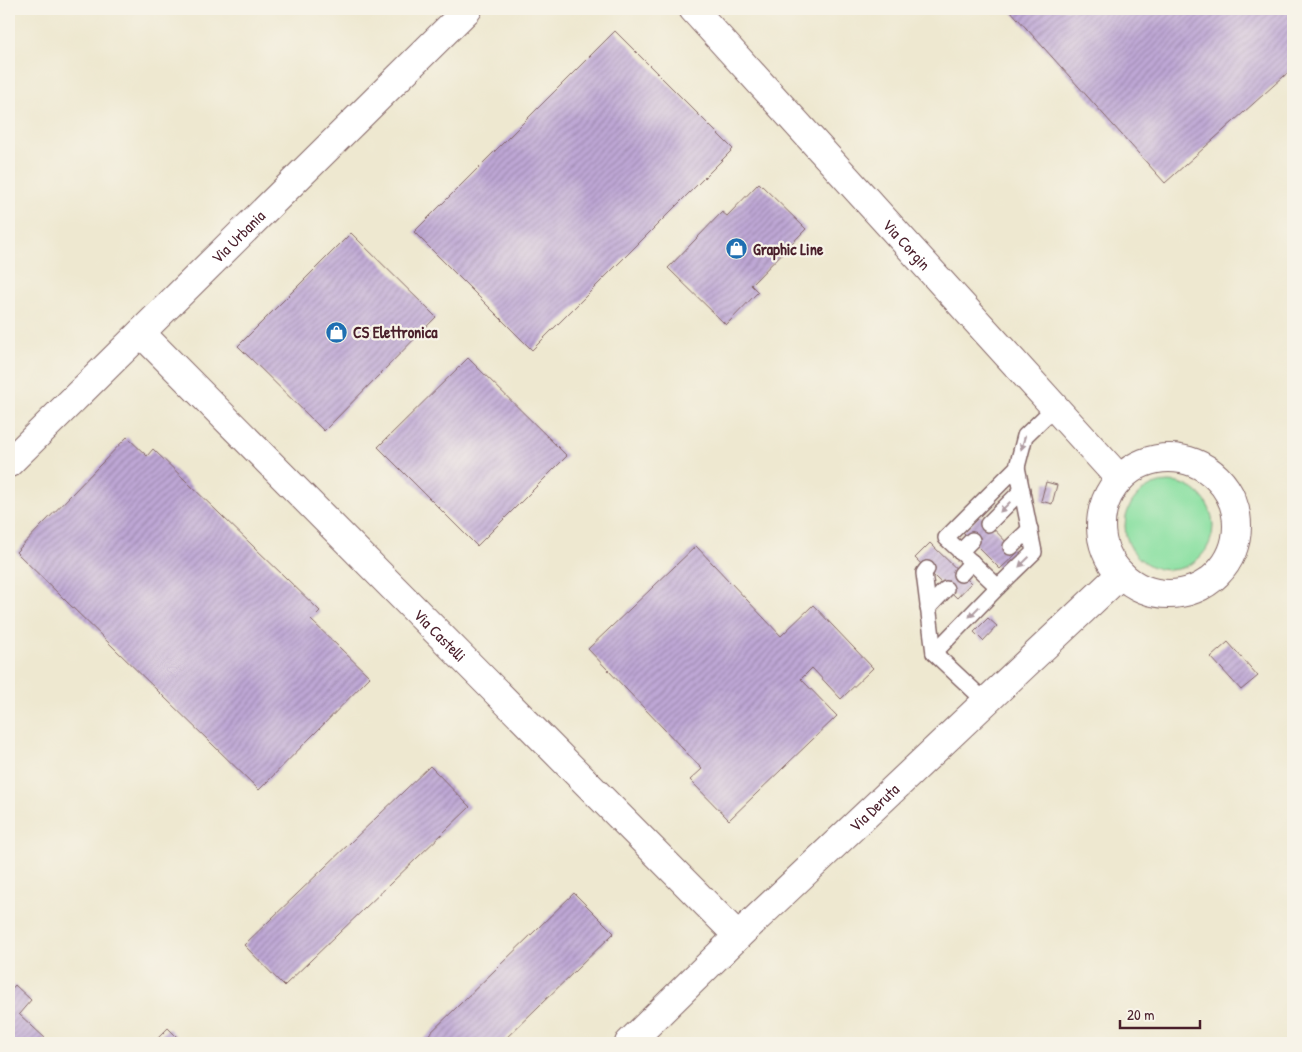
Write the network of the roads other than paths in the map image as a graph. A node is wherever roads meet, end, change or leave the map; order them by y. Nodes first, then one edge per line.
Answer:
1 (468, 9) edge
2 (693, 9) edge
3 (141, 333) junction
4 (1055, 407) junction
5 (9, 463) edge
6 (1017, 467) junction
7 (1120, 479) junction
8 (1022, 490) junction
9 (988, 524) dead end
10 (1030, 529) junction
11 (972, 540) dead end
12 (1011, 547) dead end
13 (951, 550) junction
14 (927, 569) dead end
15 (1121, 574) junction
16 (998, 587) junction
17 (946, 589) dead end
18 (928, 608) junction
19 (934, 653) junction
20 (986, 702) junction
21 (738, 936) junction
22 (629, 1043) edge

1 - 3 street, Via Urbania
2 - 4 street, Via Corgin
3 - 5 street, Via Urbania
3 - 21 street, Via Castelli
4 -> 6 lane
4 - 7 street, Via Corgin
6 - 8 lane
6 - 13 lane
7 - 15 street
7 - 15 street
8 -> 9 lane
8 - 10 lane
10 - 12 lane
10 -> 16 lane
11 - 13 lane
13 - 16 lane
14 - 18 lane
15 - 20 street, Via Deruta
16 -> 19 lane
17 - 18 lane
18 - 19 lane
19 - 20 lane
20 - 21 street, Via Deruta
21 - 22 street, Via Deruta

